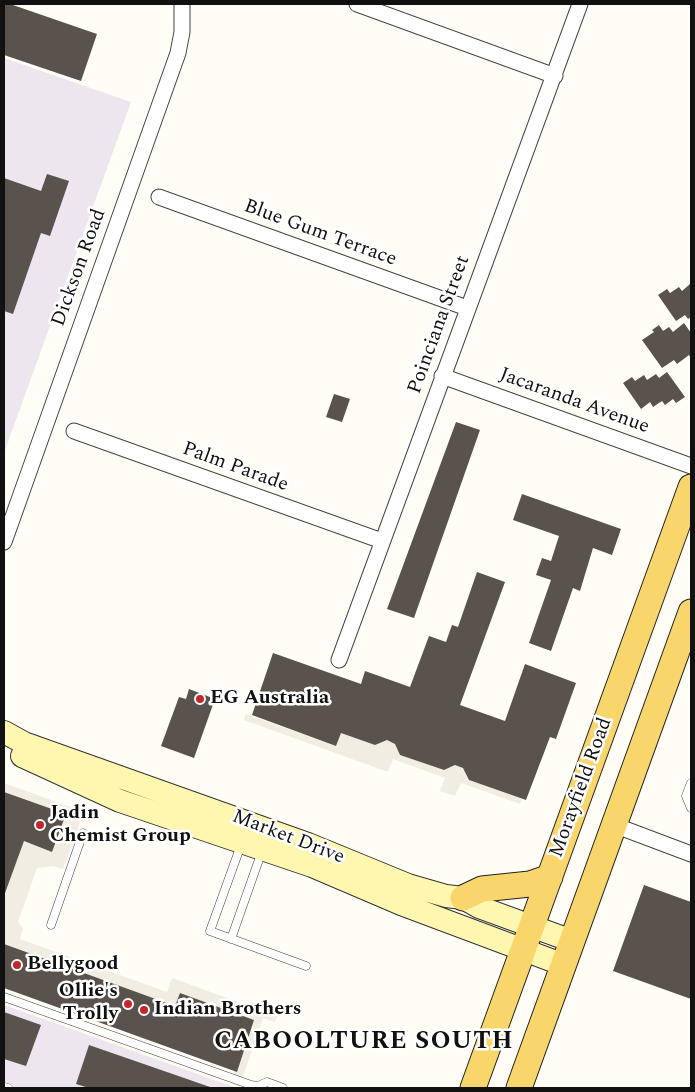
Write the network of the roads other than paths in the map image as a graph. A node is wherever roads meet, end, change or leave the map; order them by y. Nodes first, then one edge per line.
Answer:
1 (182, 4) edge
2 (357, 4) edge
3 (580, 4) edge
4 (555, 76) junction
5 (159, 198) dead end
6 (467, 308) junction
7 (442, 376) junction
8 (74, 432) dead end
9 (691, 466) edge
10 (691, 487) edge
11 (382, 541) junction
12 (4, 542) edge
13 (691, 612) edge
14 (339, 660) dead end
15 (4, 732) edge
16 (4, 745) edge
17 (691, 783) edge
18 (691, 808) edge
19 (614, 825) junction
20 (83, 833) dead end
21 (252, 836) junction
22 (691, 854) edge
23 (550, 877) junction
24 (464, 898) junction
25 (51, 925) dead end
26 (532, 926) junction
27 (231, 939) junction
28 (572, 941) junction
29 (524, 949) junction
30 (564, 964) junction
31 (306, 966) dead end
32 (4, 997) edge
33 (4, 1087) edge
34 (8, 1088) edge
35 (283, 1088) edge
36 (473, 1088) edge
37 (519, 1088) edge

1 - 12 street, Dickson Road
2 - 4 street
3 - 4 street, Poinciana Street
4 - 6 street, Poinciana Street
5 - 6 street, Blue Gum Terrace
6 - 7 street, Poinciana Street
7 - 9 street, Jacaranda Avenue
7 - 11 street, Poinciana Street
8 - 11 street, Palm Parade
10 - 23 main road, Morayfield Road
11 - 14 street, Poinciana Street
13 - 19 main road
15 - 21 street, Market Drive
16 - 21 street, Market Drive
17 - 18 lane
19 - 22 street
19 - 28 main road
20 - 25 lane
21 - 24 street, Market Drive
21 - 27 lane
21 - 27 lane
21 - 29 street, Market Drive
23 - 24 main road
23 - 26 main road, Morayfield Road
24 - 26 street, Market Drive
26 - 28 street, Market Drive
26 - 29 main road, Morayfield Road
27 - 31 lane
28 - 30 main road
29 - 30 street, Market Drive
29 - 36 main road, Morayfield Road
30 - 37 main road
32 - 35 lane
33 - 34 lane

